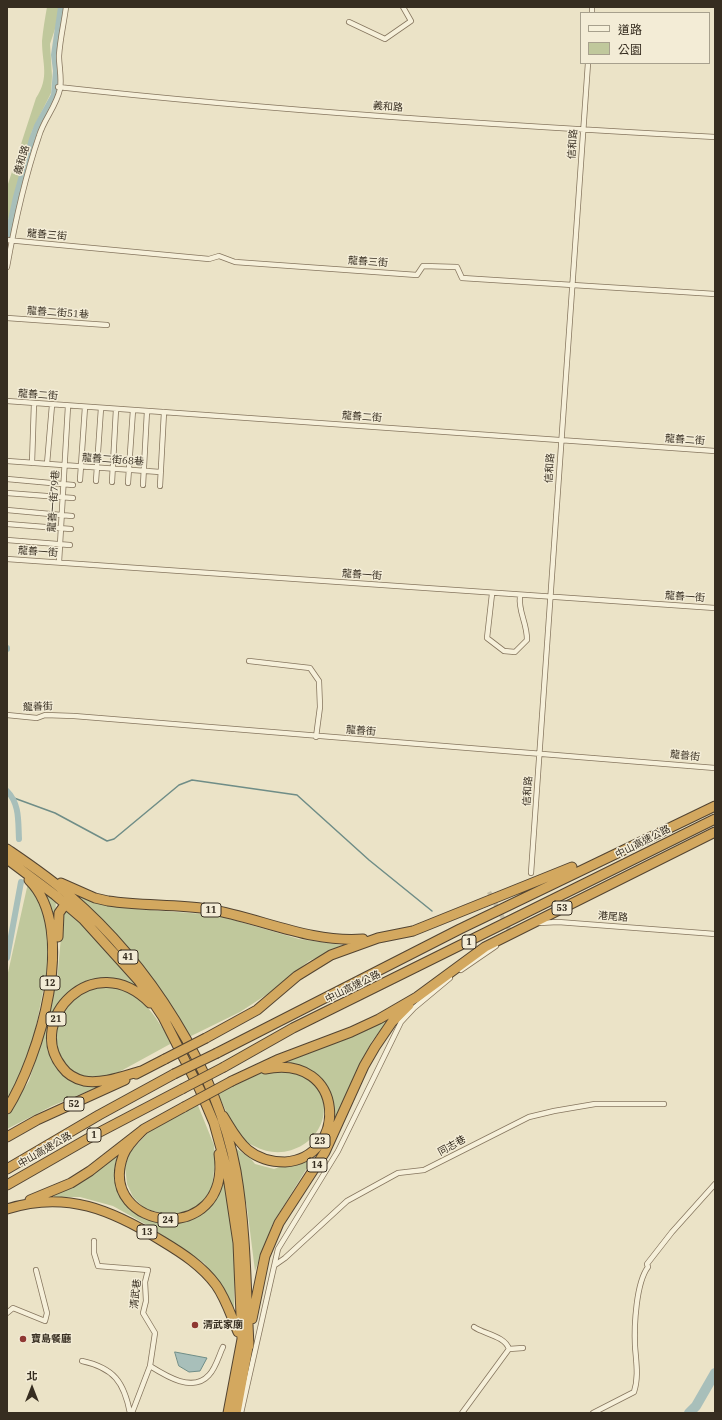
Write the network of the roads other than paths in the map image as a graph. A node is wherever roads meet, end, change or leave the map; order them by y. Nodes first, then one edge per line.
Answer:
1 (66, 7) edge
2 (403, 7) edge
3 (349, 22) dead end
4 (588, 64) edge
5 (59, 88) junction
6 (583, 130) junction
7 (715, 137) edge
8 (9, 240) edge
9 (7, 267) edge
10 (572, 285) junction
11 (715, 294) edge
12 (7, 318) edge
13 (107, 325) dead end
14 (7, 402) edge
15 (34, 403) junction
16 (52, 405) junction
17 (68, 406) junction
18 (85, 407) junction
19 (101, 408) junction
20 (116, 409) junction
21 (133, 410) junction
22 (147, 411) junction
23 (164, 412) junction
24 (561, 440) junction
25 (715, 451) edge
26 (7, 461) edge
27 (32, 463) junction
28 (47, 464) junction
29 (65, 466) junction
30 (80, 467) junction
31 (97, 468) junction
32 (113, 469) junction
33 (129, 470) junction
34 (144, 471) junction
35 (160, 472) junction
36 (7, 479) edge
37 (80, 480) dead end
38 (96, 481) dead end
39 (112, 482) dead end
40 (64, 484) junction
41 (73, 484) dead end
42 (128, 484) dead end
43 (143, 485) dead end
44 (160, 486) dead end
45 (7, 493) edge
46 (63, 497) junction
47 (73, 498) dead end
48 (7, 510) edge
49 (62, 515) junction
50 (72, 516) dead end
51 (7, 524) edge
52 (61, 528) junction
53 (71, 529) dead end
54 (7, 540) edge
55 (60, 544) junction
56 (70, 546) dead end
57 (7, 559) edge
58 (59, 562) junction
59 (492, 594) junction
60 (520, 596) junction
61 (550, 598) junction
62 (715, 608) edge
63 (249, 661) dead end
64 (7, 715) edge
65 (316, 737) junction
66 (539, 753) junction
67 (715, 768) edge
68 (715, 806) edge
69 (715, 819) edge
70 (682, 821) junction
71 (715, 832) edge
72 (7, 849) edge
73 (9, 860) edge
74 (531, 873) dead end
75 (46, 876) junction
76 (68, 900) junction
77 (715, 934) edge
78 (378, 938) junction
79 (417, 997) junction
80 (46, 1005) junction
81 (164, 1017) junction
82 (141, 1071) junction
83 (252, 1071) junction
84 (664, 1104) dead end
85 (217, 1108) junction
86 (7, 1109) edge
87 (214, 1123) junction
88 (144, 1129) junction
89 (7, 1137) edge
90 (7, 1169) edge
91 (715, 1184) edge
92 (7, 1185) edge
93 (10, 1208) edge
94 (94, 1241) dead end
95 (275, 1265) junction
96 (36, 1270) dead end
97 (7, 1313) edge
98 (474, 1327) dead end
99 (242, 1339) junction
100 (249, 1346) junction
101 (223, 1347) dead end
102 (523, 1348) dead end
103 (509, 1349) junction
104 (82, 1361) dead end
105 (150, 1366) junction
106 (131, 1413) edge
107 (228, 1413) edge
108 (236, 1413) edge
109 (241, 1413) edge
110 (462, 1413) edge
111 (593, 1413) edge

1 - 5 street, 義和路
2 - 3 street
4 - 6 street, 信和路
5 - 6 street, 義和路
5 - 8 street, 義和路
6 - 7 street, 義和路
6 - 10 street, 信和路
8 - 9 street
8 - 10 street, 龍善三街
10 - 11 street, 龍善三街
10 - 24 street, 信和路
12 - 13 street, 龍善二街51巷
14 - 15 street, 龍善二街
15 - 16 street, 龍善二街
15 - 27 street
16 - 17 street, 龍善二街
16 - 28 street
17 - 18 street, 龍善二街
17 - 29 street
18 - 19 street, 龍善二街
18 - 30 street
19 - 20 street, 龍善二街
19 - 31 street
20 - 21 street, 龍善二街
20 - 32 street
21 - 22 street, 龍善二街
21 - 33 street
22 - 23 street, 龍善二街
22 - 34 street
23 - 24 street, 龍善二街
23 - 35 street
24 - 25 street, 龍善二街
24 - 61 street, 信和路
26 - 27 street, 龍善二街68巷
27 - 28 street, 龍善二街68巷
28 - 29 street, 龍善二街68巷
29 - 30 street, 龍善二街68巷
29 - 40 street, 龍善一街79巷
30 - 31 street, 龍善二街68巷
30 - 37 street
31 - 32 street, 龍善二街68巷
31 - 38 street
32 - 33 street, 龍善二街68巷
32 - 39 street
33 - 34 street, 龍善二街68巷
33 - 42 street
34 - 35 street, 龍善二街68巷
34 - 43 street
35 - 44 street
36 - 40 street
40 - 41 street
40 - 46 street, 龍善一街79巷
45 - 46 street
46 - 47 street
46 - 49 street, 龍善一街79巷
48 - 49 street
49 - 50 street
49 - 52 street, 龍善一街79巷
51 - 52 street
52 - 53 street
52 - 55 street, 龍善一街79巷
54 - 55 street
55 - 56 street
55 - 58 street, 龍善一街79巷
57 - 58 street, 龍善一街
58 - 59 street, 龍善一街
59 - 60 street, 龍善一街
59 - 60 street
60 - 61 street, 龍善一街
61 - 62 street, 龍善一街
61 - 66 street, 信和路
63 - 65 street
64 - 65 street, 龍善街
65 - 66 street, 龍善街
66 - 67 street, 龍善街
66 - 74 street, 信和路
68 - 70 highway, 中山高速公路 / 1
69 - 92 highway, 中山高速公路 / 1, bridge
70 - 78 highway
70 - 90 highway, 中山高速公路 / 1, bridge
71 - 79 highway, 53
72 - 75 highway
73 - 76 highway
73 - 80 highway, 12
75 - 76 highway
75 - 78 highway, 11
76 - 80 highway
76 - 81 highway
76 - 85 highway, 41
77 - 95 street, 港尾路
78 - 82 highway, bridge
79 - 83 highway
79 - 100 highway, 14
80 - 86 highway, 12
81 - 82 highway, 21
81 - 87 highway
82 - 89 highway, 52
83 - 85 highway, 23
83 - 88 highway, bridge
84 - 95 street, 同志巷
85 - 100 highway
87 - 88 highway, 24
87 - 99 highway
88 - 93 highway
91 - 111 street
93 - 99 highway, 13
94 - 105 street, 清武巷
95 - 109 street
96 - 97 street
98 - 103 street
99 - 107 highway
100 - 108 highway
101 - 105 street
102 - 103 street
103 - 110 street
104 - 106 street
105 - 106 street, 清武巷

